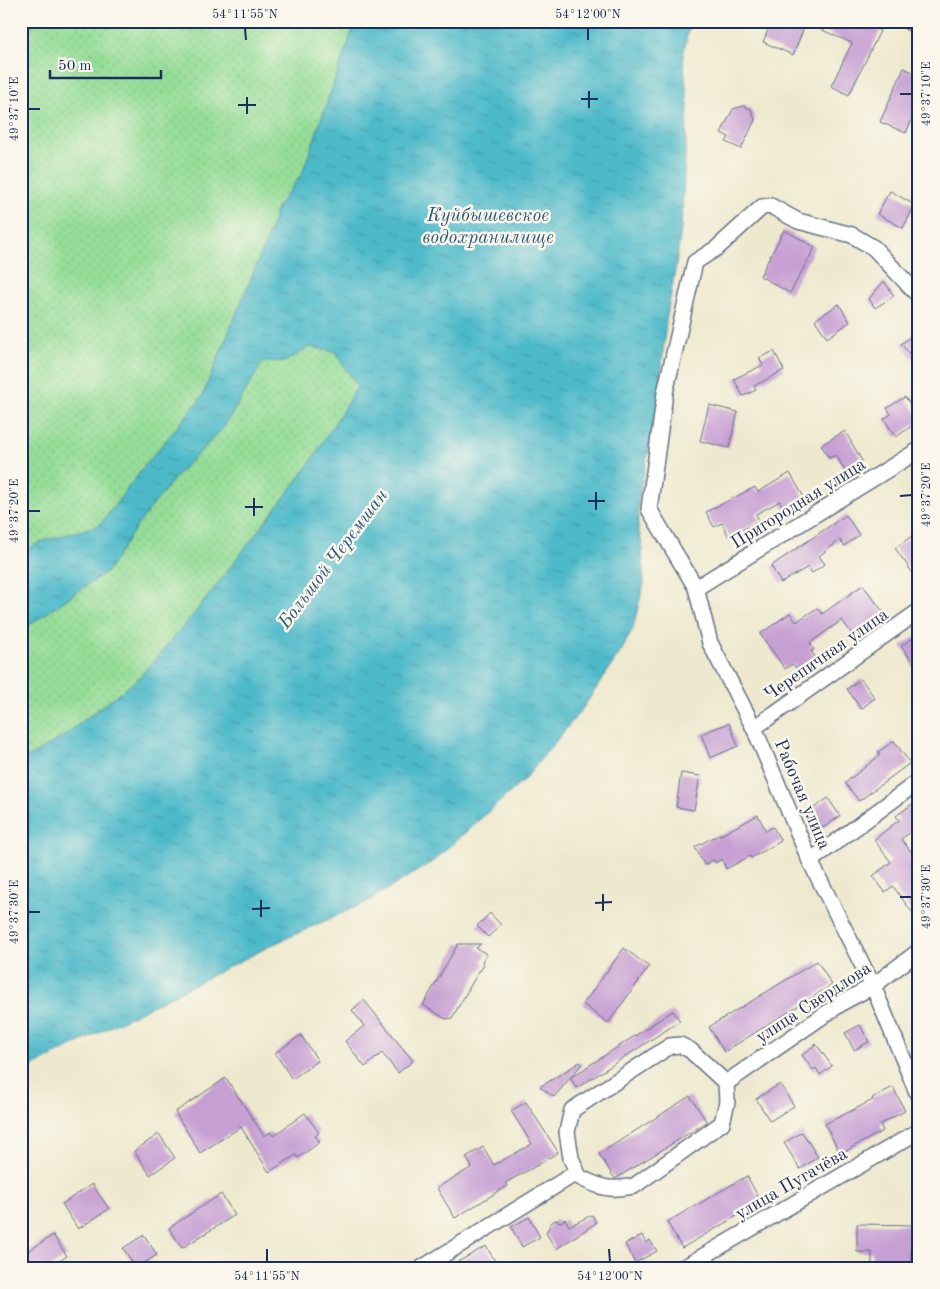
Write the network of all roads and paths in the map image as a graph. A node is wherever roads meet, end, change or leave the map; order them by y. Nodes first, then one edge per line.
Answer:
1 (908, 21) edge
2 (919, 26) edge
3 (919, 296) edge
4 (919, 450) edge
5 (696, 588) junction
6 (919, 610) edge
7 (754, 728) junction
8 (919, 781) edge
9 (810, 862) junction
10 (919, 951) edge
11 (873, 986) junction
12 (726, 1083) junction
13 (919, 1097) edge
14 (919, 1132) edge
15 (576, 1173) junction
16 (422, 1268) edge
17 (683, 1268) edge

1 - 2 street
3 - 5 street, Рабочая улица
4 - 5 street, Пригородная улица
5 - 7 street, Рабочая улица
6 - 7 street, Черепичная улица
7 - 9 street, Рабочая улица
8 - 9 street
9 - 11 street, Рабочая улица
10 - 11 street, улица Свердлова
11 - 12 street, улица Свердлова
11 - 13 street, Рабочая улица
12 - 15 street
12 - 15 street
14 - 17 street, улица Пугачёва
15 - 16 street

